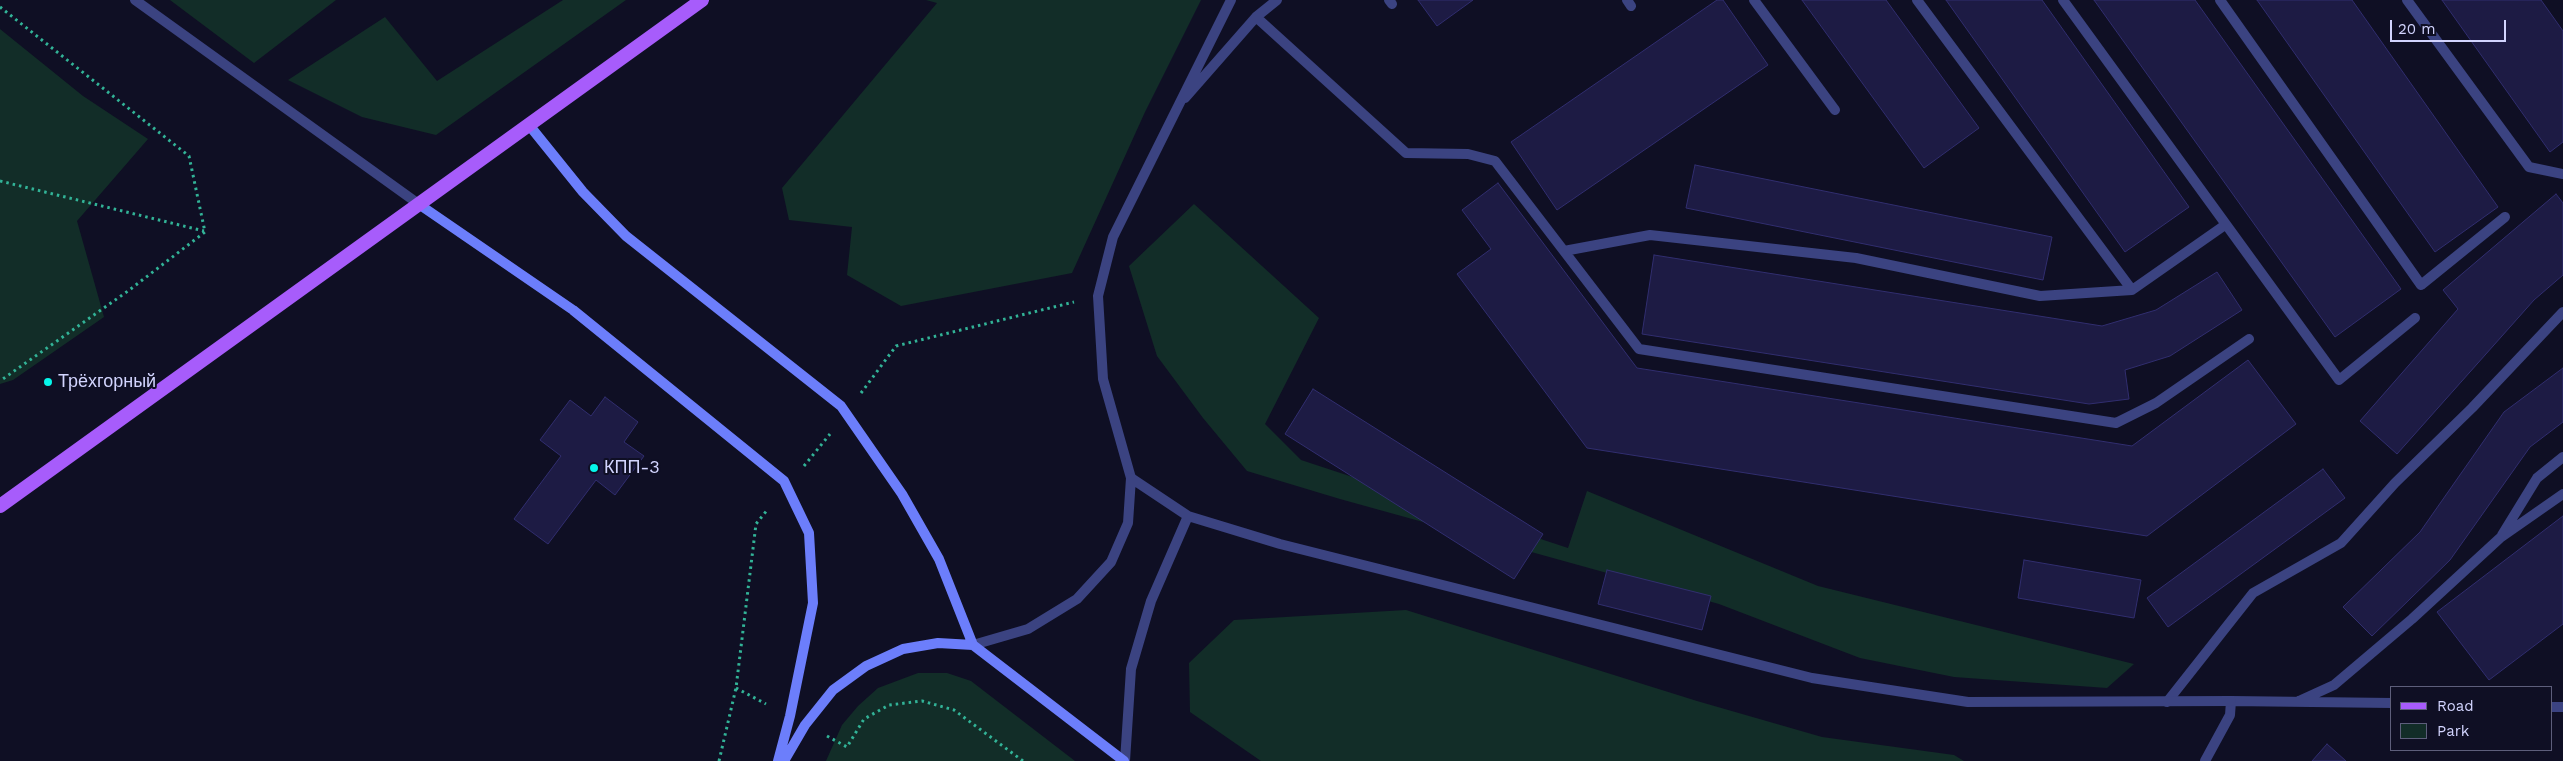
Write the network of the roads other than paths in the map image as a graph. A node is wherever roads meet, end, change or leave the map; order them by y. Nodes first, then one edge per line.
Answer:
1 (135, 0) edge
2 (702, 0) edge
3 (1231, 0) edge
4 (1277, 0) edge
5 (1754, 0) edge
6 (1917, 0) edge
7 (2063, 0) edge
8 (2220, 0) edge
9 (2407, 0) edge
10 (1256, 17) junction
11 (1177, 108) junction
12 (1835, 110) dead end
13 (529, 125) junction
14 (2563, 174) edge
15 (420, 204) junction
16 (2505, 217) dead end
17 (2225, 225) junction
18 (1564, 251) junction
19 (2132, 290) junction
20 (2563, 312) edge
21 (2415, 318) dead end
22 (2249, 339) dead end
23 (2563, 457) edge
24 (1131, 478) junction
25 (2563, 494) edge
26 (0, 506) edge
27 (1188, 516) junction
28 (2500, 538) junction
29 (973, 645) junction
30 (2231, 701) junction
31 (2299, 701) junction
32 (2167, 702) junction
33 (2390, 703) edge
34 (778, 761) edge
35 (784, 761) edge
36 (1125, 761) edge
37 (2205, 761) edge

1 - 15 street
2 - 13 main road
3 - 11 street
4 - 10 street
5 - 12 street
6 - 19 street
7 - 17 street
8 - 16 street
9 - 14 street
10 - 11 street
10 - 18 street
11 - 24 street
13 - 15 main road
13 - 29 main road
15 - 26 main road
15 - 34 main road
17 - 19 street
17 - 21 street
18 - 19 street
18 - 22 street
20 - 32 street
23 - 28 street
24 - 27 street
24 - 29 street
25 - 28 street
27 - 32 street
27 - 36 street
28 - 31 street
29 - 35 main road
29 - 36 main road
30 - 31 street
30 - 32 street
30 - 37 street
31 - 33 street

